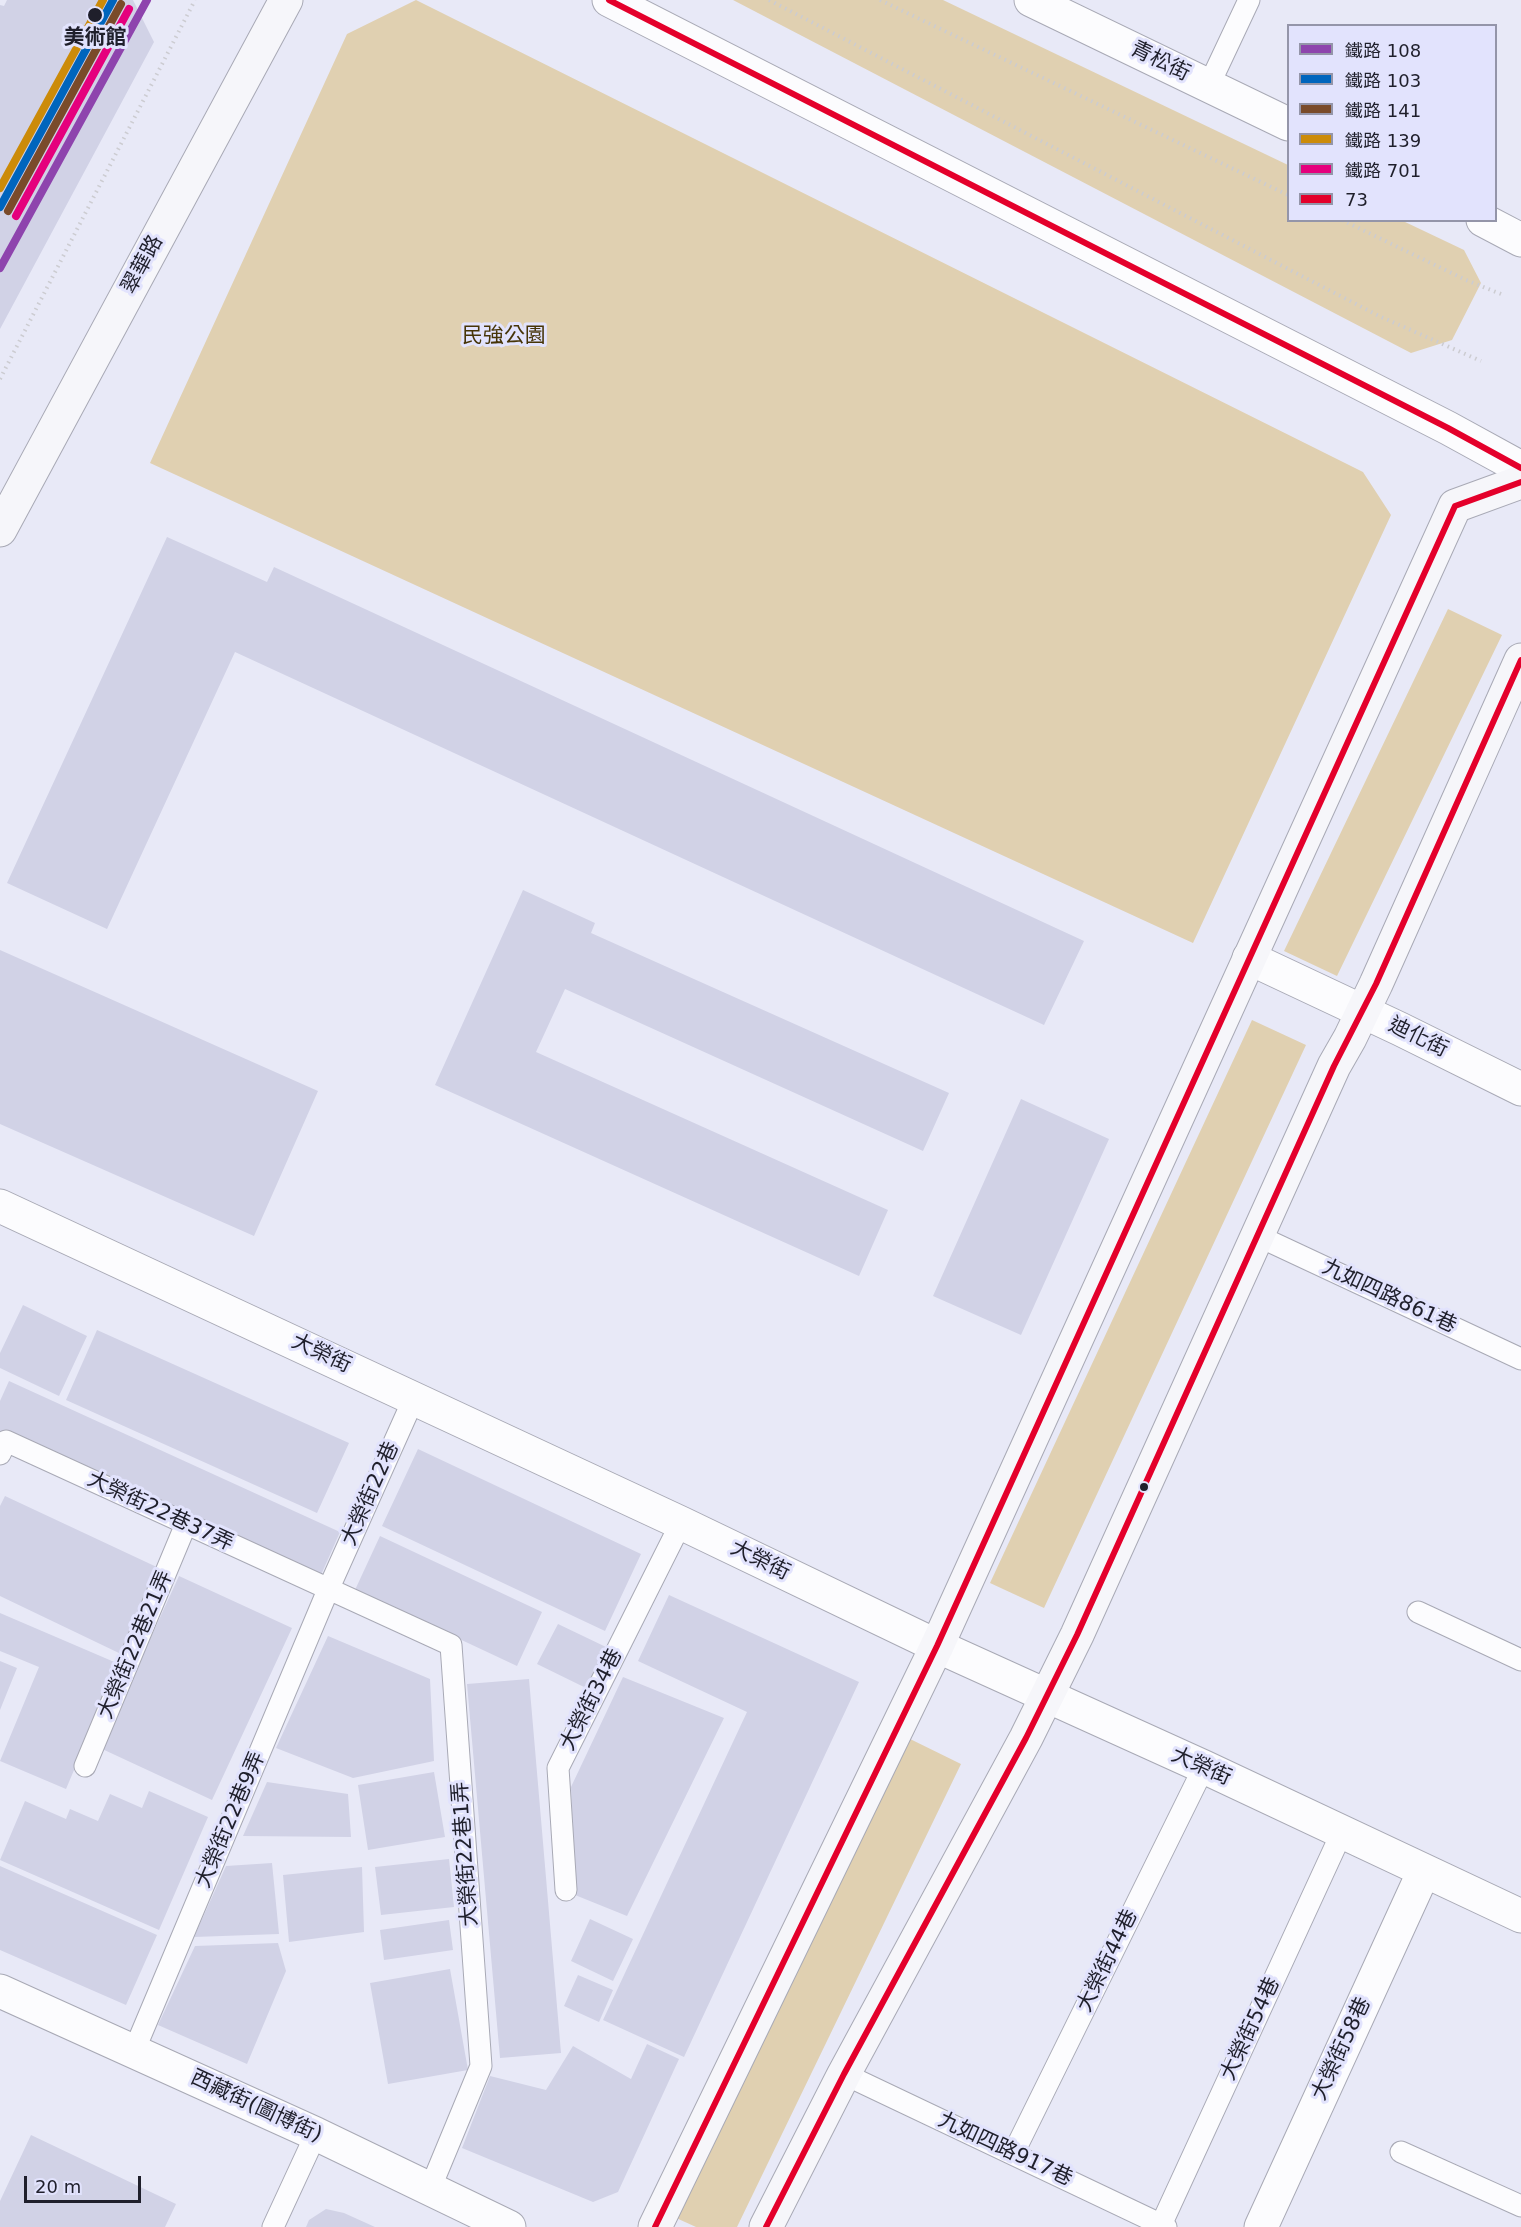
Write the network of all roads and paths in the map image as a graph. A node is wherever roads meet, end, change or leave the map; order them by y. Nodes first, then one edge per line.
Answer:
1 (195, 0) edge
2 (286, 0) edge
3 (609, 0) edge
4 (769, 0) edge
5 (880, 0) edge
6 (1031, 0) edge
7 (1249, 0) edge
8 (1209, 85) junction
9 (1287, 124) edge
10 (1287, 195) edge
11 (1345, 222) edge
12 (1487, 222) edge
13 (1521, 240) edge
14 (1501, 294) dead end
15 (1481, 361) dead end
16 (0, 379) edge
17 (1521, 468) edge
18 (1521, 482) edge
19 (0, 530) edge
20 (1521, 660) edge
21 (1250, 958) junction
22 (1361, 1011) junction
23 (1521, 1089) edge
24 (0, 1206) edge
25 (1258, 1236) junction
26 (1521, 1359) edge
27 (414, 1398) junction
28 (0, 1454) edge
29 (681, 1523) junction
30 (186, 1524) junction
31 (328, 1590) junction
32 (1418, 1612) dead end
33 (937, 1646) junction
34 (1521, 1660) edge
35 (1046, 1697) junction
36 (85, 1766) dead end
37 (1204, 1767) junction
38 (1342, 1833) junction
39 (1424, 1871) junction
40 (566, 1890) dead end
41 (1521, 1916) edge
42 (0, 1991) edge
43 (134, 2051) junction
44 (844, 2074) junction
45 (316, 2134) junction
46 (1401, 2152) dead end
47 (1012, 2154) junction
48 (430, 2189) junction
49 (1521, 2205) edge
50 (1164, 2226) edge
51 (273, 2227) edge
52 (509, 2227) edge
53 (655, 2227) edge
54 (766, 2227) edge
55 (1261, 2227) edge

1 - 16 path
2 - 19 street, 翠華路
3 - 17 street
4 - 15 path
5 - 10 path
6 - 8 street, 青松街
7 - 8 lane
8 - 9 street, 青松街
11 - 14 path
12 - 13 street
18 - 21 street
20 - 22 street
21 - 22 street, 迪化街
21 - 33 street
22 - 23 street, 迪化街
22 - 25 street
24 - 27 street, 大榮街
25 - 26 lane, 九如四路861巷
25 - 35 street
27 - 29 street, 大榮街
27 - 31 lane, 大榮街22巷
28 - 30 lane, 大榮街22巷37弄
29 - 33 street, 大榮街
29 - 40 lane, 大榮街34巷
30 - 31 lane, 大榮街22巷37弄
30 - 36 lane, 大榮街22巷21弄
31 - 43 lane, 大榮街22巷9弄
31 - 48 lane, 大榮街22巷1弄
32 - 34 lane
33 - 35 street, 大榮街
33 - 53 street
35 - 37 street, 大榮街
35 - 44 street
37 - 38 street, 大榮街
37 - 47 lane, 大榮街44巷
38 - 39 street, 大榮街
38 - 50 lane, 大榮街54巷
39 - 41 street, 大榮街
39 - 55 street, 大榮街58巷
42 - 43 street, 西藏街(圖博街)
43 - 45 street, 西藏街(圖博街)
44 - 47 lane, 九如四路917巷
44 - 54 street
45 - 48 street, 西藏街(圖博街)
45 - 51 lane
46 - 49 lane
47 - 50 lane, 九如四路917巷
48 - 52 street, 西藏街(圖博街)

